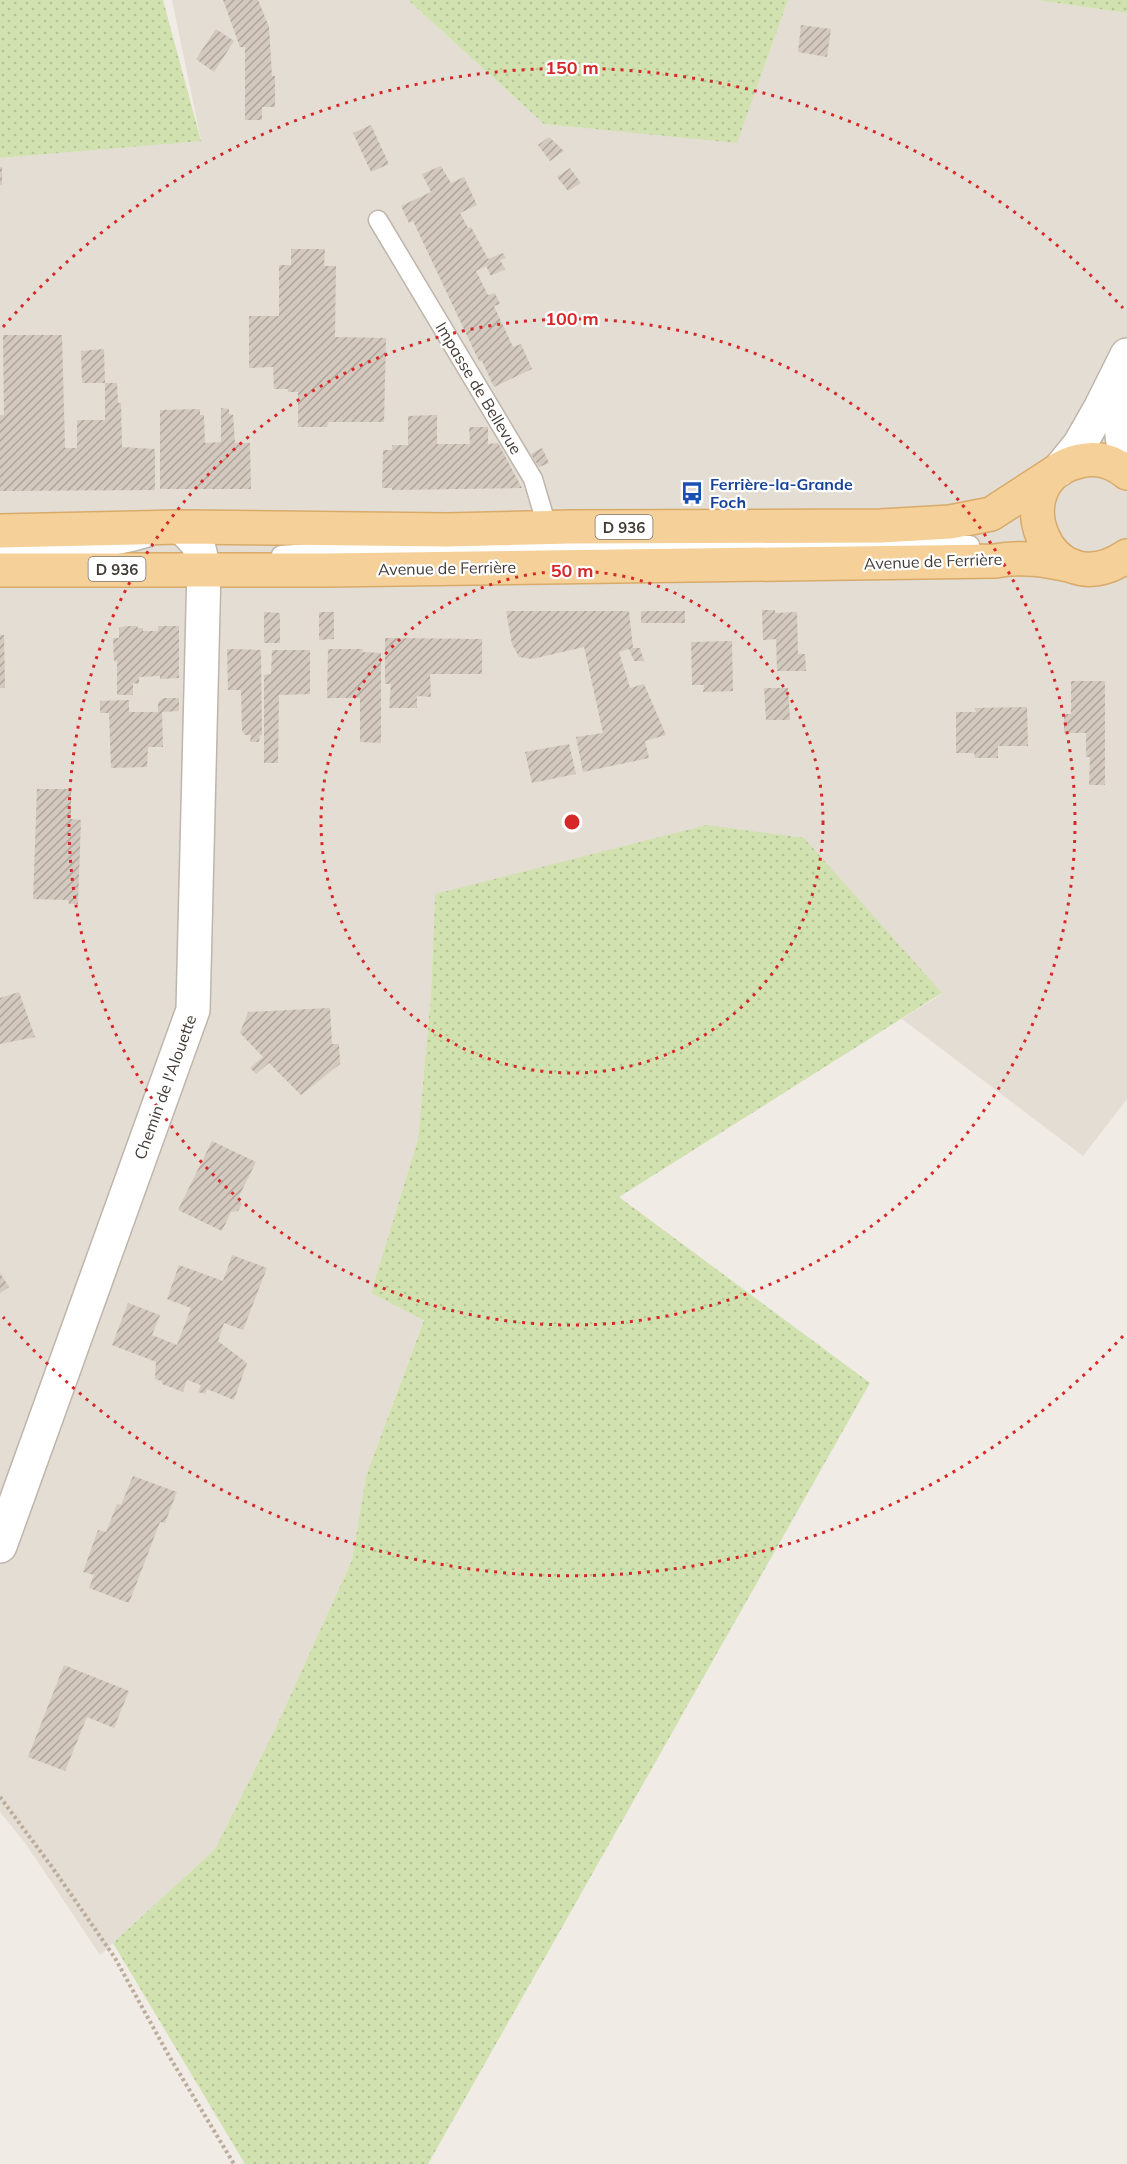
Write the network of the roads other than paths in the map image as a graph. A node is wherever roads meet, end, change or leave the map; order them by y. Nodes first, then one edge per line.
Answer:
1 (378, 220) dead end
2 (1125, 358) edge
3 (1127, 460) edge
4 (1056, 472) junction
5 (1127, 473) edge
6 (182, 527) junction
7 (228, 528) junction
8 (0, 531) edge
9 (549, 548) junction
10 (0, 552) edge
11 (1127, 556) edge
12 (213, 564) junction
13 (1073, 566) junction
14 (0, 570) edge
15 (0, 1546) edge

1 - 9 lane, Impasse de Bellevue
2 - 3 street
2 - 4 street
4 - 5 main road, Avenue de Ferrière
4 - 9 main road, Avenue de Ferrière / D 936
4 - 13 main road
6 - 7 main road, Avenue de Ferrière / D 936
6 - 8 main road, Avenue de Ferrière / D 936
6 - 10 lane
6 - 12 street
7 - 9 main road, Avenue de Ferrière / D 936
7 - 12 street
9 - 12 main road, Avenue de Ferrière / D 936
9 - 13 main road, Avenue de Ferrière / D 936
11 - 13 main road, Avenue de Ferrière
12 - 14 main road, Avenue de Ferrière / D 936
12 - 15 street, Chemin de l'Alouette

